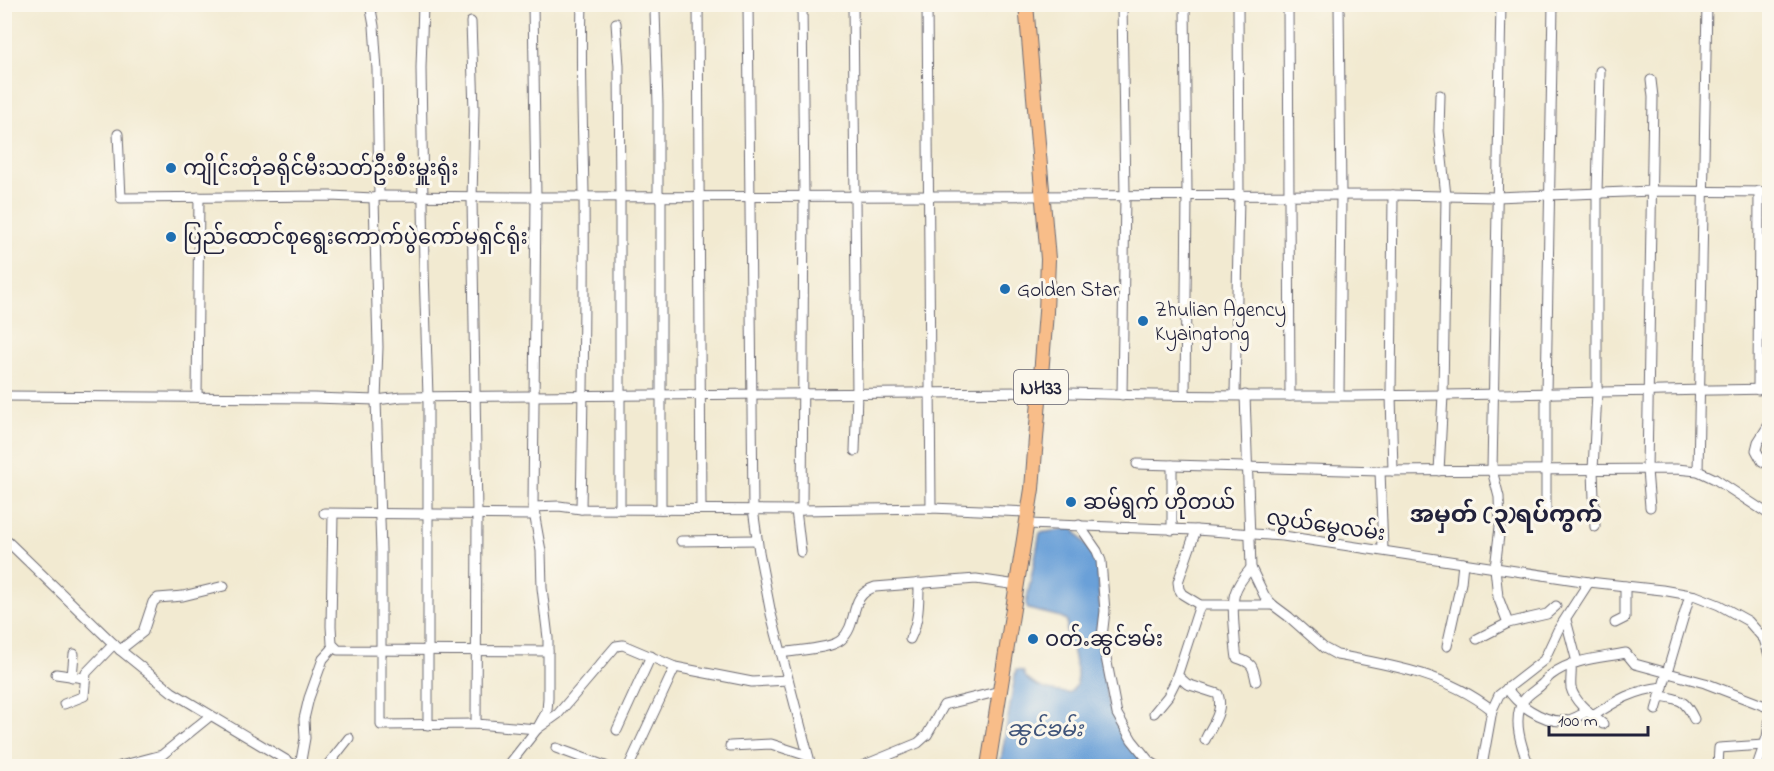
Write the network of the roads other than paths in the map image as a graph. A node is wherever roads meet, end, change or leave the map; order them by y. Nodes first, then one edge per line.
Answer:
1 (370, 4) edge
2 (423, 4) edge
3 (533, 4) edge
4 (582, 4) edge
5 (657, 4) edge
6 (698, 4) edge
7 (748, 4) edge
8 (802, 4) edge
9 (853, 4) edge
10 (927, 4) edge
11 (1026, 4) edge
12 (1122, 4) edge
13 (1185, 4) edge
14 (1238, 4) edge
15 (1288, 4) edge
16 (1339, 4) edge
17 (1501, 4) edge
18 (1553, 4) edge
19 (1707, 4) edge
20 (471, 22) dead end
21 (616, 23) dead end
22 (1600, 71) dead end
23 (1651, 80) dead end
24 (1440, 94) dead end
25 (118, 134) dead end
26 (1652, 191) junction
27 (1759, 191) junction
28 (1705, 192) junction
29 (1770, 192) edge
30 (1597, 193) junction
31 (1042, 195) junction
32 (1125, 195) junction
33 (1187, 195) junction
34 (1239, 195) junction
35 (1290, 195) junction
36 (1341, 195) junction
37 (1393, 195) junction
38 (1549, 195) junction
39 (584, 196) junction
40 (620, 196) junction
41 (659, 196) junction
42 (700, 196) junction
43 (750, 196) junction
44 (804, 196) junction
45 (854, 196) junction
46 (929, 196) junction
47 (1446, 196) junction
48 (199, 197) junction
49 (376, 197) junction
50 (1497, 197) junction
51 (424, 198) junction
52 (536, 198) junction
53 (472, 199) junction
54 (1770, 389) edge
55 (1700, 390) junction
56 (1758, 390) junction
57 (1648, 391) junction
58 (1041, 392) junction
59 (931, 393) junction
60 (1495, 393) junction
61 (1546, 393) junction
62 (1597, 393) junction
63 (752, 394) junction
64 (803, 394) junction
65 (856, 394) junction
66 (620, 395) junction
67 (660, 395) junction
68 (701, 395) junction
69 (1122, 395) junction
70 (1185, 395) junction
71 (1235, 395) junction
72 (1245, 395) junction
73 (1339, 395) junction
74 (1391, 395) junction
75 (1443, 395) junction
76 (5, 396) edge
77 (533, 396) junction
78 (584, 396) junction
79 (1290, 396) junction
80 (197, 397) junction
81 (428, 397) junction
82 (476, 397) junction
83 (376, 400) junction
84 (1770, 423) edge
85 (855, 451) dead end
86 (1137, 464) dead end
87 (1172, 465) junction
88 (1770, 466) edge
89 (1248, 467) junction
90 (1492, 470) junction
91 (1546, 470) junction
92 (1593, 470) junction
93 (1647, 470) junction
94 (1380, 471) junction
95 (1393, 471) junction
96 (1439, 471) junction
97 (1698, 471) junction
98 (1650, 507) dead end
99 (931, 508) junction
100 (581, 509) junction
101 (620, 509) junction
102 (661, 509) junction
103 (753, 509) junction
104 (701, 510) junction
105 (799, 510) junction
106 (535, 511) junction
107 (1546, 511) dead end
108 (428, 514) junction
109 (477, 514) junction
110 (380, 515) junction
111 (1770, 515) edge
112 (1028, 518) junction
113 (1079, 525) junction
114 (1595, 527) dead end
115 (1172, 530) junction
116 (1196, 530) junction
117 (1249, 533) junction
118 (4, 538) edge
119 (757, 540) junction
120 (681, 541) dead end
121 (1383, 550) junction
122 (801, 552) dead end
123 (1463, 563) junction
124 (1251, 568) junction
125 (1495, 568) junction
126 (1589, 582) junction
127 (919, 583) junction
128 (1017, 585) junction
129 (224, 586) dead end
130 (1625, 586) junction
131 (1690, 594) junction
132 (1232, 604) junction
133 (1200, 605) junction
134 (1273, 606) junction
135 (1556, 606) dead end
136 (1566, 620) junction
137 (1508, 623) junction
138 (1615, 623) dead end
139 (910, 639) dead end
140 (1478, 639) dead end
141 (1447, 646) dead end
142 (117, 647) junction
143 (334, 647) junction
144 (381, 650) junction
145 (428, 650) junction
146 (477, 650) junction
147 (548, 651) junction
148 (781, 653) junction
149 (74, 654) dead end
150 (651, 656) junction
151 (1770, 658) edge
152 (1574, 663) junction
153 (675, 667) junction
154 (1668, 672) junction
155 (56, 674) dead end
156 (1177, 675) junction
157 (72, 677) junction
158 (84, 678) junction
159 (788, 680) junction
160 (1256, 681) dead end
161 (1507, 688) junction
162 (1000, 691) junction
163 (1661, 692) junction
164 (64, 704) dead end
165 (1520, 705) junction
166 (1770, 708) edge
167 (1492, 710) junction
168 (1656, 710) dead end
169 (1154, 713) dead end
170 (1590, 714) junction
171 (210, 716) junction
172 (1770, 717) edge
173 (1694, 719) dead end
174 (477, 724) junction
175 (1602, 724) dead end
176 (428, 725) junction
177 (537, 729) junction
178 (617, 730) dead end
179 (349, 738) dead end
180 (1767, 738) edge
181 (1205, 741) dead end
182 (730, 746) dead end
183 (556, 747) dead end
184 (808, 756) junction
185 (1759, 765) edge
186 (121, 766) edge
187 (298, 766) edge
188 (327, 766) edge
189 (508, 766) edge
190 (605, 766) edge
191 (629, 766) edge
192 (811, 766) edge
193 (862, 766) edge
194 (988, 766) edge
195 (1157, 766) edge
196 (1482, 766) edge
197 (1529, 766) edge
198 (1534, 766) edge
199 (1553, 766) edge
200 (1718, 766) edge

1 - 49 street
2 - 51 street
3 - 52 street
4 - 39 street
5 - 41 street
6 - 42 street
7 - 43 street
8 - 44 street
9 - 45 street
10 - 46 street
11 - 31 highway, NH33
12 - 32 street
13 - 33 street
14 - 34 street
15 - 35 street
16 - 36 street
17 - 50 street
18 - 38 street
19 - 28 street
20 - 53 street
21 - 40 street
22 - 30 street
23 - 26 street
24 - 47 street
25 - 48 street
26 - 28 street
26 - 30 street
26 - 57 street
27 - 28 street
27 - 29 street
27 - 56 street
28 - 55 street
30 - 38 street
30 - 62 street
31 - 32 street
31 - 46 street
31 - 58 highway, NH33
32 - 33 street
32 - 69 street
33 - 34 street
33 - 70 street
34 - 35 street
34 - 71 street
35 - 36 street
35 - 79 street
36 - 37 street
36 - 73 street
37 - 47 street
37 - 74 street
38 - 50 street
38 - 61 street
39 - 40 street
39 - 52 street
39 - 78 street
40 - 41 street
40 - 66 street
41 - 42 street
41 - 67 street
42 - 43 street
42 - 68 street
43 - 44 street
43 - 63 street
44 - 45 street
44 - 64 street
45 - 46 street
45 - 65 street
46 - 59 street
47 - 50 street
47 - 75 street
48 - 49 street
48 - 80 street
49 - 51 street
49 - 83 street
50 - 60 street
51 - 53 street
51 - 81 street
52 - 53 street
52 - 77 street
53 - 82 street
54 - 56 street
55 - 56 street
55 - 57 street
55 - 97 street
57 - 62 street
57 - 93 street
58 - 59 street
58 - 69 street
58 - 112 highway, NH33
59 - 65 street
59 - 99 street
60 - 61 street
60 - 75 street
60 - 90 street
61 - 62 street
61 - 91 street
62 - 92 street
63 - 64 street
63 - 68 street
63 - 103 street
64 - 65 street
64 - 105 street
65 - 85 street
66 - 67 street
66 - 78 street
66 - 101 street
67 - 68 street
67 - 102 street
68 - 104 street
69 - 70 street
70 - 71 street
71 - 72 street
72 - 79 street
72 - 89 street
73 - 74 street
73 - 79 street
74 - 75 street
74 - 95 street
75 - 96 street
76 - 80 street
77 - 78 street
77 - 82 street
77 - 106 street
78 - 100 street
80 - 83 street
81 - 82 street
81 - 83 street
81 - 108 street
82 - 109 street
83 - 110 street
84 - 88 street
86 - 87 street
87 - 89 street
87 - 115 street
89 - 94 street
89 - 117 street
90 - 91 street
90 - 96 street
90 - 125 street
91 - 92 street
91 - 107 street
92 - 93 street
92 - 114 street
93 - 97 street
93 - 98 street
94 - 95 street
94 - 121 street
95 - 96 street
97 - 111 street
99 - 105 street, လွယ်မွေလမ်း
99 - 112 street, လွယ်မွေလမ်း
100 - 101 street, လွယ်မွေလမ်း
100 - 106 street, လွယ်မွေလမ်း
101 - 102 street, လွယ်မွေလမ်း
102 - 104 street, လွယ်မွေလမ်း
103 - 104 street, လွယ်မွေလမ်း
103 - 105 street, လွယ်မွေလမ်း
103 - 119 street
105 - 122 street
106 - 109 street, လွယ်မွေလမ်း
106 - 147 street
108 - 109 street, လွယ်မွေလမ်း
108 - 110 street, လွယ်မွေလမ်း
108 - 145 street
109 - 146 street
110 - 143 street, လွယ်မွေလမ်း
110 - 144 street
112 - 113 street, လွယ်မွေလမ်း
112 - 128 highway, NH33
113 - 115 street, လွယ်မွေလမ်း
113 - 195 street
115 - 116 street, လွယ်မွေလမ်း
116 - 117 street, လွယ်မွေလမ်း
116 - 133 street
117 - 121 street, လွယ်မွေလမ်း
117 - 124 street
118 - 142 street
119 - 120 street
119 - 148 street
121 - 123 street, လွယ်မွေလမ်း
123 - 125 street, လွယ်မွေလမ်း
123 - 141 street
124 - 132 street
124 - 134 street
125 - 126 street, လွယ်မွေလမ်း
125 - 137 street
126 - 130 street, လွယ်မွေလမ်း
126 - 136 street
127 - 128 street
127 - 139 street
127 - 148 street
128 - 162 highway, NH33
129 - 142 street
130 - 131 street, လွယ်မွေလမ်း
130 - 138 street
131 - 151 street, လွယ်မွေလမ်း
131 - 154 street
132 - 133 street
132 - 134 street
132 - 160 street
133 - 156 street
134 - 167 street
135 - 137 street
136 - 152 street
136 - 161 street
137 - 140 street
142 - 158 street
142 - 171 street
143 - 144 street
143 - 187 street
144 - 145 street
144 - 176 street
145 - 146 street
145 - 176 street
146 - 147 street
146 - 174 street
147 - 177 street
148 - 159 street
149 - 157 street
150 - 153 street
150 - 177 street
150 - 178 street
152 - 154 street
152 - 165 street
152 - 170 street
153 - 159 street
153 - 191 street
154 - 163 street
154 - 166 street
155 - 157 street
156 - 169 street
156 - 181 street
157 - 158 street
158 - 164 street
159 - 184 street
161 - 165 street
161 - 167 street
162 - 193 street
162 - 194 highway, NH33
163 - 168 street
163 - 170 street
163 - 173 street
165 - 170 street
165 - 197 street
167 - 196 street
170 - 175 street
171 - 186 street
171 - 187 street
172 - 180 street
174 - 176 street
174 - 177 street
177 - 189 street
179 - 188 street
180 - 185 street
180 - 200 street
182 - 184 street
183 - 190 street
184 - 192 street
198 - 199 street

